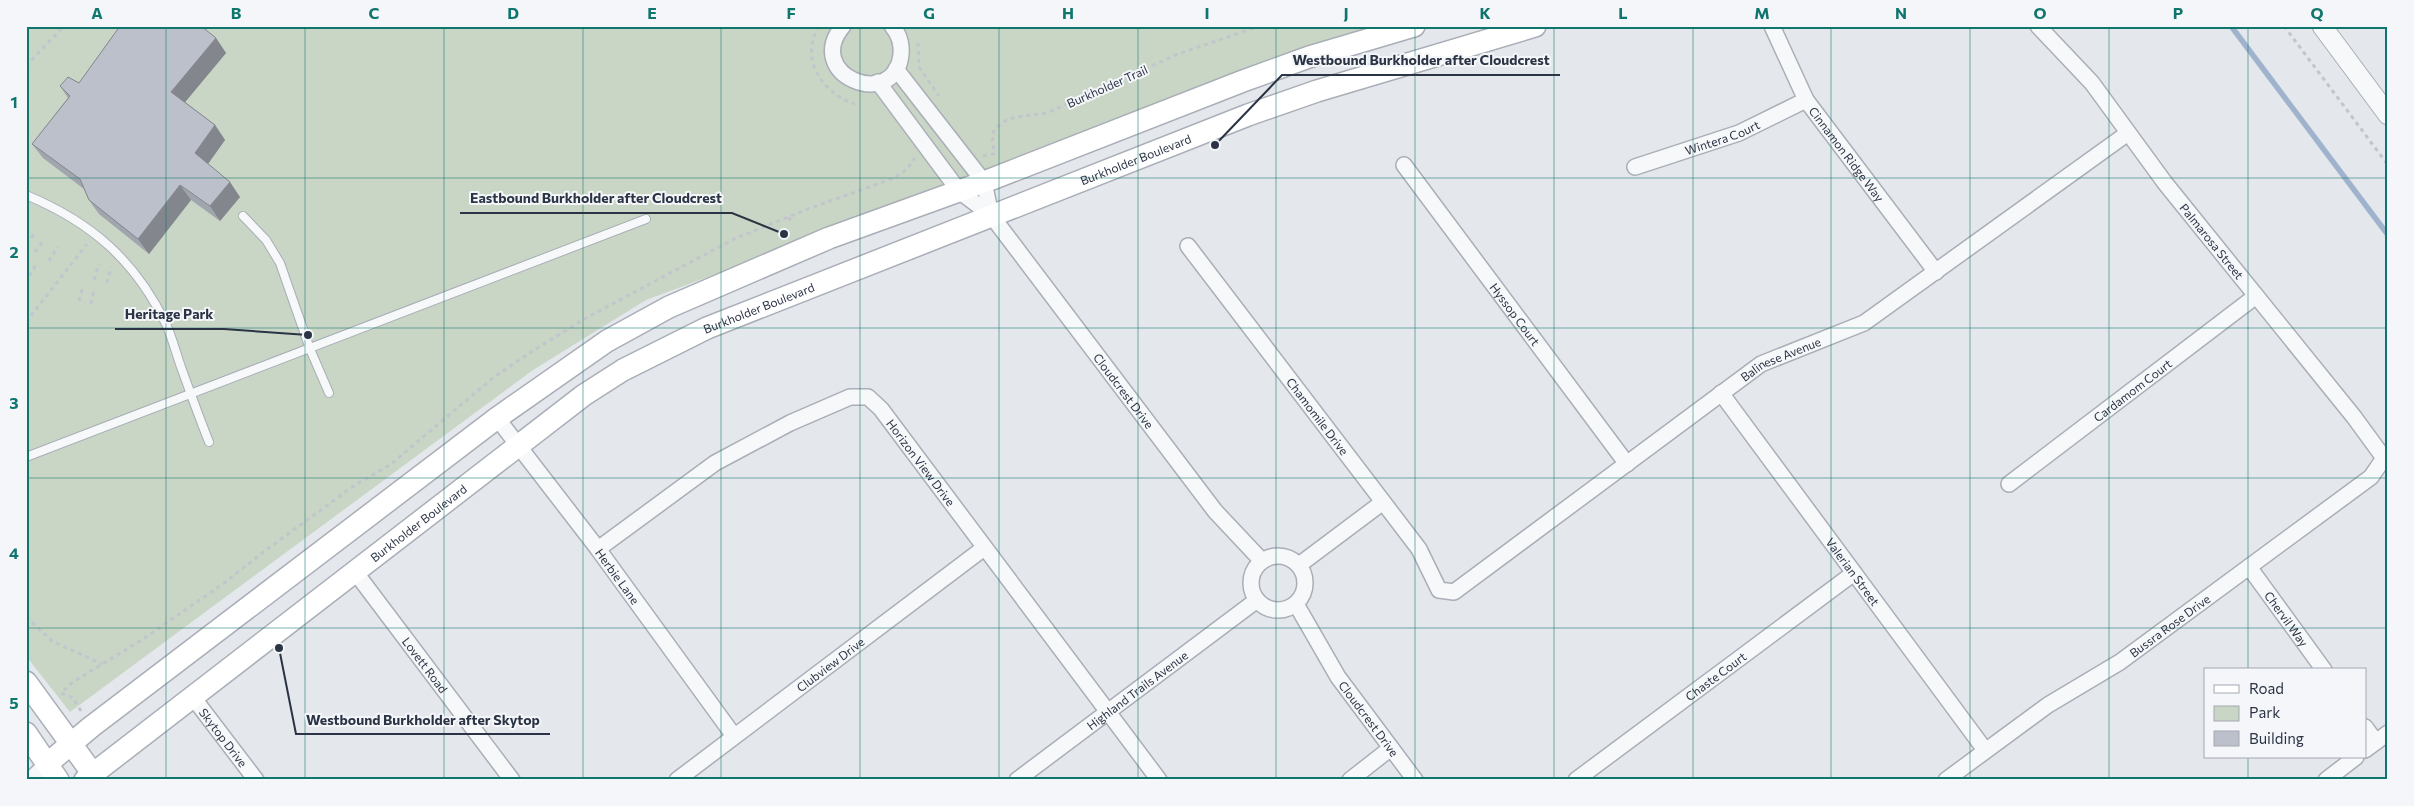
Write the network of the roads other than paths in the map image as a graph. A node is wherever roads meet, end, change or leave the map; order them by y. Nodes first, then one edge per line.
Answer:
1 (843, 26) edge
2 (892, 26) edge
3 (1414, 26) edge
4 (1536, 26) edge
5 (1772, 26) edge
6 (2038, 26) edge
7 (2322, 26) edge
8 (896, 69) junction
9 (878, 82) junction
10 (1806, 100) junction
11 (2388, 115) edge
12 (2128, 134) junction
13 (1404, 165) dead end
14 (1635, 167) dead end
15 (984, 182) junction
16 (959, 191) junction
17 (26, 195) edge
18 (991, 215) junction
19 (244, 216) dead end
20 (646, 218) dead end
21 (1188, 246) dead end
22 (1936, 272) junction
23 (2256, 296) junction
24 (310, 349) junction
25 (190, 393) junction
26 (329, 393) dead end
27 (1721, 394) junction
28 (498, 418) junction
29 (209, 442) dead end
30 (518, 445) junction
31 (26, 457) edge
32 (2384, 458) joint
33 (1627, 464) junction
34 (2009, 484) dead end
35 (1383, 502) junction
36 (984, 548) junction
37 (598, 549) junction
38 (1262, 561) junction
39 (1299, 566) junction
40 (2249, 567) junction
41 (356, 573) junction
42 (1854, 573) junction
43 (1439, 590) joint
44 (1257, 600) junction
45 (1296, 604) junction
46 (2323, 668) edge
47 (26, 682) edge
48 (192, 696) junction
49 (1107, 710) junction
50 (2366, 728) edge
51 (26, 733) edge
52 (734, 736) junction
53 (2376, 742) edge
54 (72, 744) junction
55 (1390, 748) junction
56 (1985, 750) junction
57 (2355, 758) edge
58 (53, 772) edge
59 (91, 778) edge
60 (30, 780) edge
61 (256, 780) edge
62 (512, 780) edge
63 (677, 780) edge
64 (1017, 780) edge
65 (1159, 780) edge
66 (1350, 780) edge
67 (1415, 780) edge
68 (1576, 780) edge
69 (1946, 780) edge
70 (2326, 780) edge

1 - 9 street
2 - 8 street
3 - 15 main road
4 - 18 main road, Burkholder Boulevard
5 - 10 street, Cinnamon Ridge Way
6 - 12 street, Palmarosa Street
7 - 11 street
8 - 9 street
8 - 15 street, Cloudcrest Drive
9 - 16 street, Cloudcrest Drive
10 - 14 street, Wintera Court
10 - 22 street, Cinnamon Ridge Way
12 - 22 street, Balinese Avenue
12 - 23 street, Palmarosa Street
13 - 33 street, Hyssop Court
15 - 16 main road
15 - 18 street, Cloudcrest Drive
16 - 18 street, Cloudcrest Drive
16 - 28 main road
17 - 25 lane
18 - 30 main road, Burkholder Boulevard
18 - 38 street, Cloudcrest Drive
19 - 24 lane
20 - 24 lane
21 - 35 street, Chamomile Drive
22 - 27 street, Balinese Avenue
23 - 32 street, Palmarosa Street
23 - 34 street, Cardamom Court
24 - 25 lane
24 - 26 lane
25 - 29 lane
25 - 31 lane
27 - 33 street, Balinese Avenue
27 - 42 street, Valerian Street
28 - 30 street, Herbie Lane
28 - 54 main road
30 - 37 street, Herbie Lane
30 - 41 main road, Burkholder Boulevard
32 - 40 street, Bussra Rose Drive
33 - 43 street, Balinese Avenue
35 - 39 street
35 - 43 street, Chamomile Drive
36 - 37 street, Horizon View Drive
36 - 49 street, Horizon View Drive
36 - 52 street, Clubview Drive
37 - 52 street, Herbie Lane
38 - 39 street
38 - 44 street
39 - 45 street
40 - 46 street, Chervil Way
40 - 56 street, Bussra Rose Drive
41 - 48 main road, Burkholder Boulevard
41 - 62 street, Lovett Road
42 - 56 street, Valerian Street
42 - 68 street, Chaste Court
44 - 45 street
44 - 49 street, Highland Trails Avenue
45 - 55 street, Cloudcrest Drive
47 - 54 main road
48 - 59 main road, Burkholder Boulevard
48 - 61 street, Skytop Drive
49 - 64 street, Highland Trails Avenue
49 - 65 street, Horizon View Drive
50 - 53 street
51 - 58 main road
52 - 63 street, Clubview Drive
54 - 58 main road
54 - 59 main road
55 - 66 street
55 - 67 street, Cloudcrest Drive
56 - 69 street, Bussra Rose Drive
57 - 70 street
58 - 60 street

